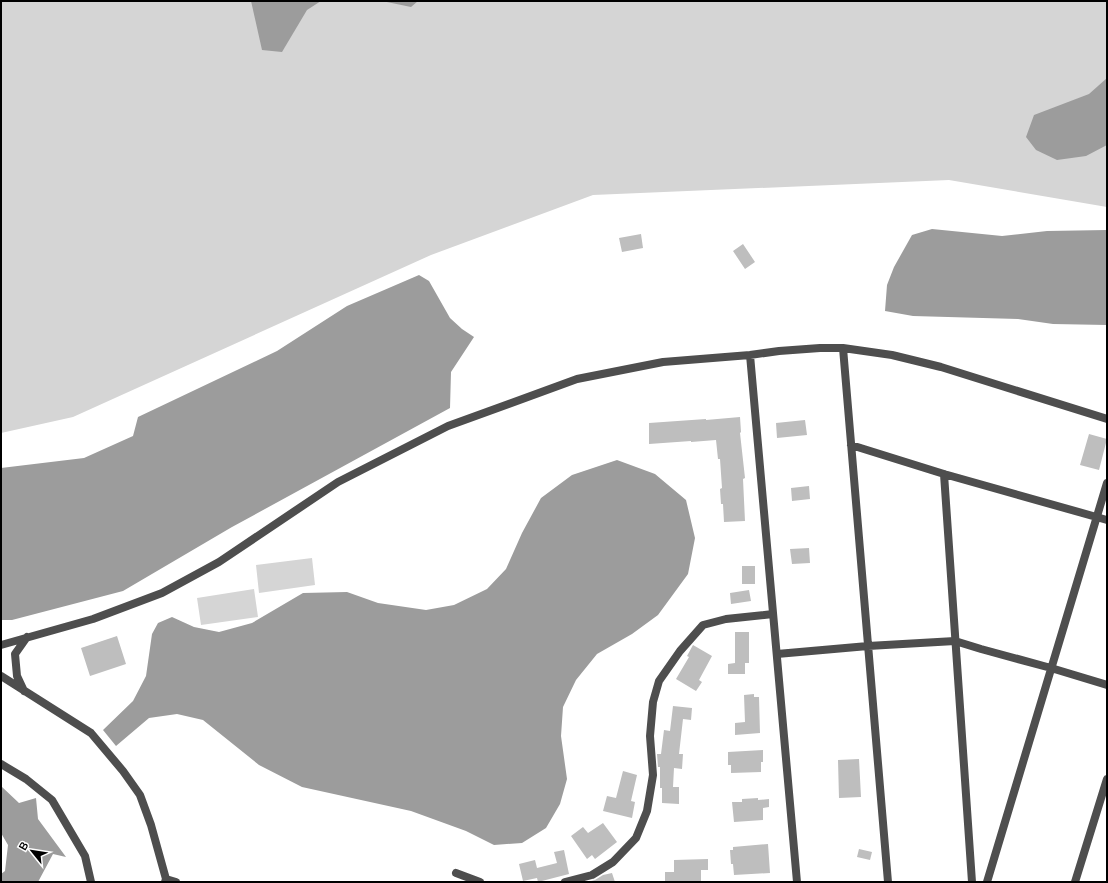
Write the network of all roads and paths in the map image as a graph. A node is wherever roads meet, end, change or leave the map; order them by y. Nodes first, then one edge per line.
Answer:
1 (843, 348) junction
2 (750, 355) junction
3 (1107, 419) edge
4 (851, 445) junction
5 (944, 474) junction
6 (1107, 483) edge
7 (1097, 516) junction
8 (1107, 520) edge
9 (773, 614) junction
10 (27, 637) junction
11 (955, 640) junction
12 (1, 645) edge
13 (868, 646) junction
14 (777, 654) junction
15 (1051, 668) junction
16 (1, 676) edge
17 (1107, 685) edge
18 (25, 692) junction
19 (1, 764) edge
20 (1107, 779) edge
21 (456, 873) dead end
22 (165, 880) edge
23 (90, 882) edge
24 (176, 882) edge
25 (480, 882) edge
26 (565, 882) edge
27 (797, 882) edge
28 (888, 882) edge
29 (972, 882) edge
30 (987, 882) edge
31 (1075, 882) edge

1 - 2 street
1 - 3 street
1 - 4 street
2 - 9 street
2 - 10 street
4 - 5 street
4 - 13 street
5 - 7 street
5 - 11 street
6 - 7 street
7 - 8 street
7 - 15 street
9 - 14 street
9 - 26 street
10 - 12 street
10 - 18 street
11 - 13 street
11 - 15 street
11 - 29 street
13 - 14 street
13 - 28 street
14 - 27 street
15 - 17 street
15 - 30 street
16 - 18 street
18 - 22 street
19 - 23 street
20 - 31 street
21 - 25 street
22 - 24 street

